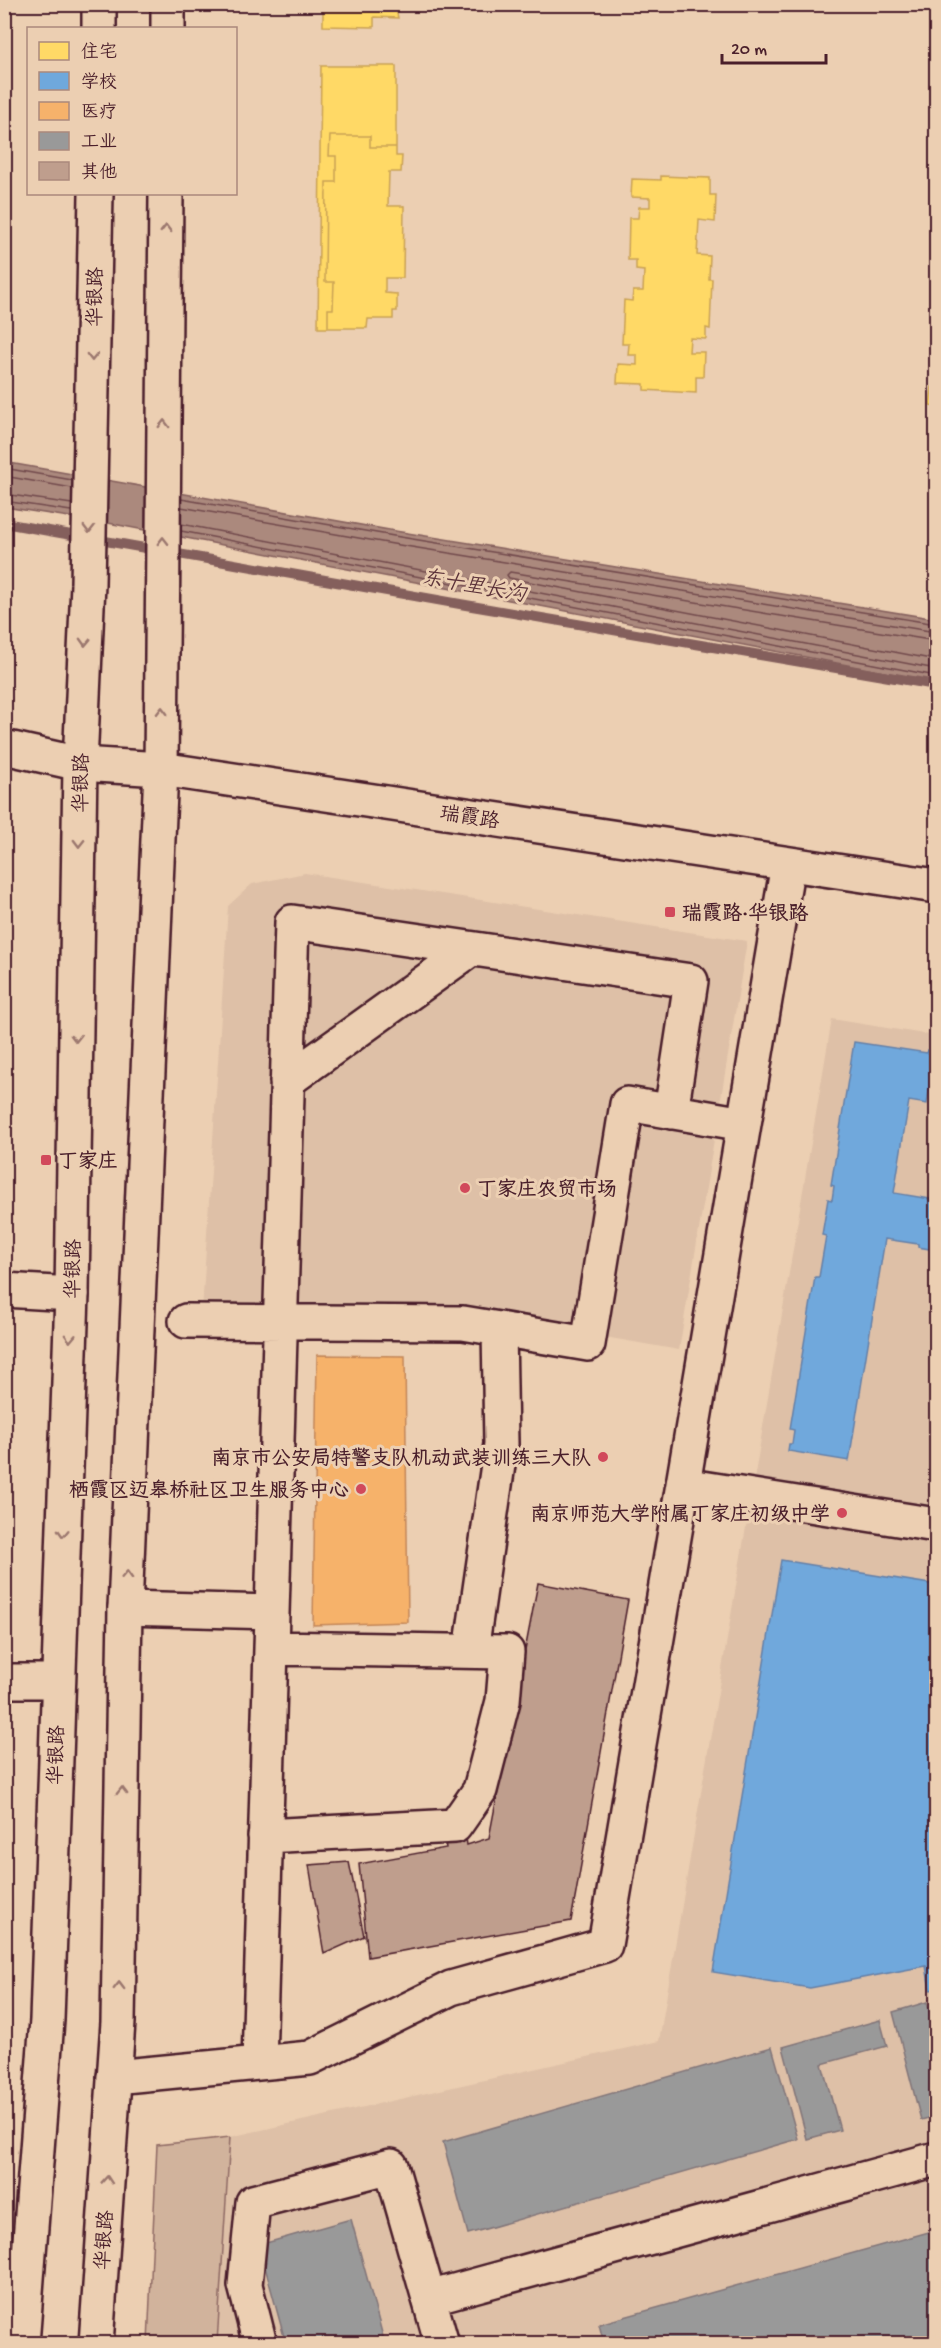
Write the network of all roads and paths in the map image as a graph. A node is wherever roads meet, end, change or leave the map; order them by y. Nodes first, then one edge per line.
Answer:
1 (99, 4) edge
2 (168, 4) edge
3 (99, 27) edge
4 (168, 27) edge
5 (96, 195) edge
6 (166, 195) edge
7 (4, 747) edge
8 (80, 764) junction
9 (161, 769) junction
10 (788, 864) junction
11 (936, 886) edge
12 (471, 949) junction
13 (287, 1081) junction
14 (671, 1112) junction
15 (744, 1124) junction
16 (4, 1290) edge
17 (72, 1294) junction
18 (186, 1321) dead end
19 (280, 1322) junction
20 (499, 1329) junction
21 (683, 1485) junction
22 (936, 1525) edge
23 (125, 1608) junction
24 (272, 1612) junction
25 (271, 1648) junction
26 (471, 1652) junction
27 (4, 1681) edge
28 (58, 1681) junction
29 (266, 1836) junction
30 (259, 2063) junction
31 (114, 2077) junction
32 (936, 2159) edge
33 (429, 2298) junction
34 (22, 2343) edge
35 (96, 2343) edge
36 (260, 2343) edge
37 (442, 2343) edge

1 - 3 main road
2 - 4 main road
5 -> 8 main road, 华银路
9 -> 6 main road, 华银路
7 - 8 main road, 瑞霞路
8 - 9 main road, 瑞霞路
8 -> 17 main road, 华银路
9 - 10 main road, 瑞霞路
23 -> 9 main road, 华银路
10 - 11 main road, 瑞霞路
10 - 15 main road
12 - 13 main road
12 - 13 main road
12 - 14 main road
13 - 19 main road
14 - 15 main road
14 - 20 main road
15 - 21 main road
16 - 17 main road
17 -> 28 main road, 华银路
18 - 19 main road
19 - 20 main road
19 - 24 main road
20 - 26 main road
21 - 22 main road
21 - 30 main road
23 - 24 main road
31 -> 23 main road, 华银路
24 - 25 main road
25 - 26 main road
25 - 29 main road
26 - 29 main road
27 - 28 main road
28 - 34 main road, 华银路
29 - 30 main road
30 - 31 main road
35 -> 31 main road, 华银路
32 - 33 main road
33 - 36 main road
33 - 37 main road

